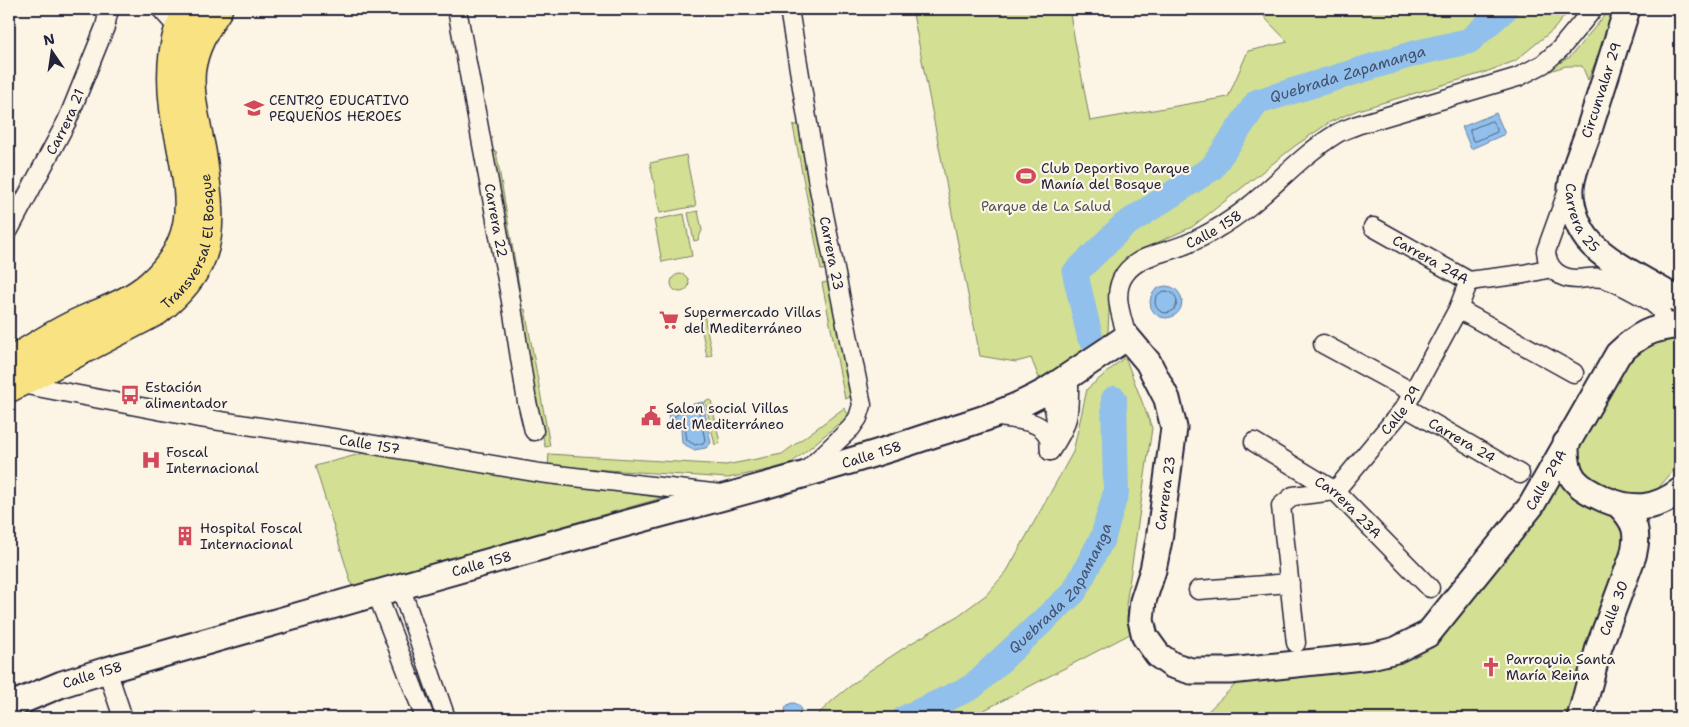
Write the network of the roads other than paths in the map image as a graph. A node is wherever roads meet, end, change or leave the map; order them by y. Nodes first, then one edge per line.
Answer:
1 (109, 9) edge
2 (161, 9) edge
3 (218, 9) edge
4 (457, 9) edge
5 (789, 9) edge
6 (1594, 9) edge
7 (1627, 9) edge
8 (185, 19) edge
9 (1574, 171) junction
10 (1373, 226) dead end
11 (9, 230) edge
12 (1551, 268) junction
13 (1469, 281) junction
14 (1680, 301) edge
15 (1458, 309) junction
16 (1670, 326) edge
17 (1127, 337) junction
18 (1323, 344) dead end
19 (1574, 373) dead end
20 (1069, 377) junction
21 (11, 379) edge
22 (1048, 390) junction
23 (1408, 399) junction
24 (990, 416) junction
25 (534, 431) dead end
26 (1254, 442) dead end
27 (1566, 444) junction
28 (1050, 451) junction
29 (804, 474) junction
30 (1520, 474) dead end
31 (1584, 490) junction
32 (1335, 491) junction
33 (1680, 491) edge
34 (732, 495) junction
35 (1619, 505) junction
36 (1531, 506) junction
37 (1290, 582) junction
38 (1430, 588) dead end
39 (388, 590) junction
40 (1198, 590) dead end
41 (1428, 634) joint
42 (1296, 643) dead end
43 (107, 670) junction
44 (9, 706) edge
45 (123, 718) edge
46 (425, 718) edge
47 (446, 718) edge
48 (1580, 718) edge

1 - 11 street, Carrera 21
2 - 8 street
3 - 21 main road, Transversal El Bosque
4 - 25 street, Carrera 22
5 - 29 street, Carrera 23
6 - 17 street, Calle 158
7 - 9 street, Circunvalar 29
8 - 21 main road, Transversal El Bosque
9 - 12 street, Carrera 25
9 - 14 street, Carrera 25
10 - 13 street, Carrera 24A
12 - 13 street, Carrera 24A
12 - 16 street
13 - 15 street, Calle 29
15 - 19 street
15 - 23 street, Calle 29
16 - 27 street, Calle 29A
17 - 20 street, Calle 158
17 - 41 street, Carrera 23
18 - 23 street, Carrera 24
20 - 22 street, Calle 158
20 - 28 street
21 - 34 street, Calle 157
22 - 24 street, Calle 158
22 - 28 street
23 - 30 street, Carrera 24
23 - 32 street, Calle 29
24 - 28 street
24 - 29 street, Calle 158
26 - 32 street, Carrera 23A
27 - 31 street
27 - 36 street, Calle 29A
29 - 34 street, Calle 158
31 - 35 street
31 - 36 street
32 - 37 street
32 - 38 street, Carrera 23A
33 - 35 street
34 - 39 street, Calle 158
35 - 48 street, Calle 30
36 - 41 street, Calle 29A
37 - 40 street
37 - 42 street
39 - 43 street, Calle 158
39 - 46 street
39 - 47 street
43 - 44 street, Calle 158
43 - 45 street

